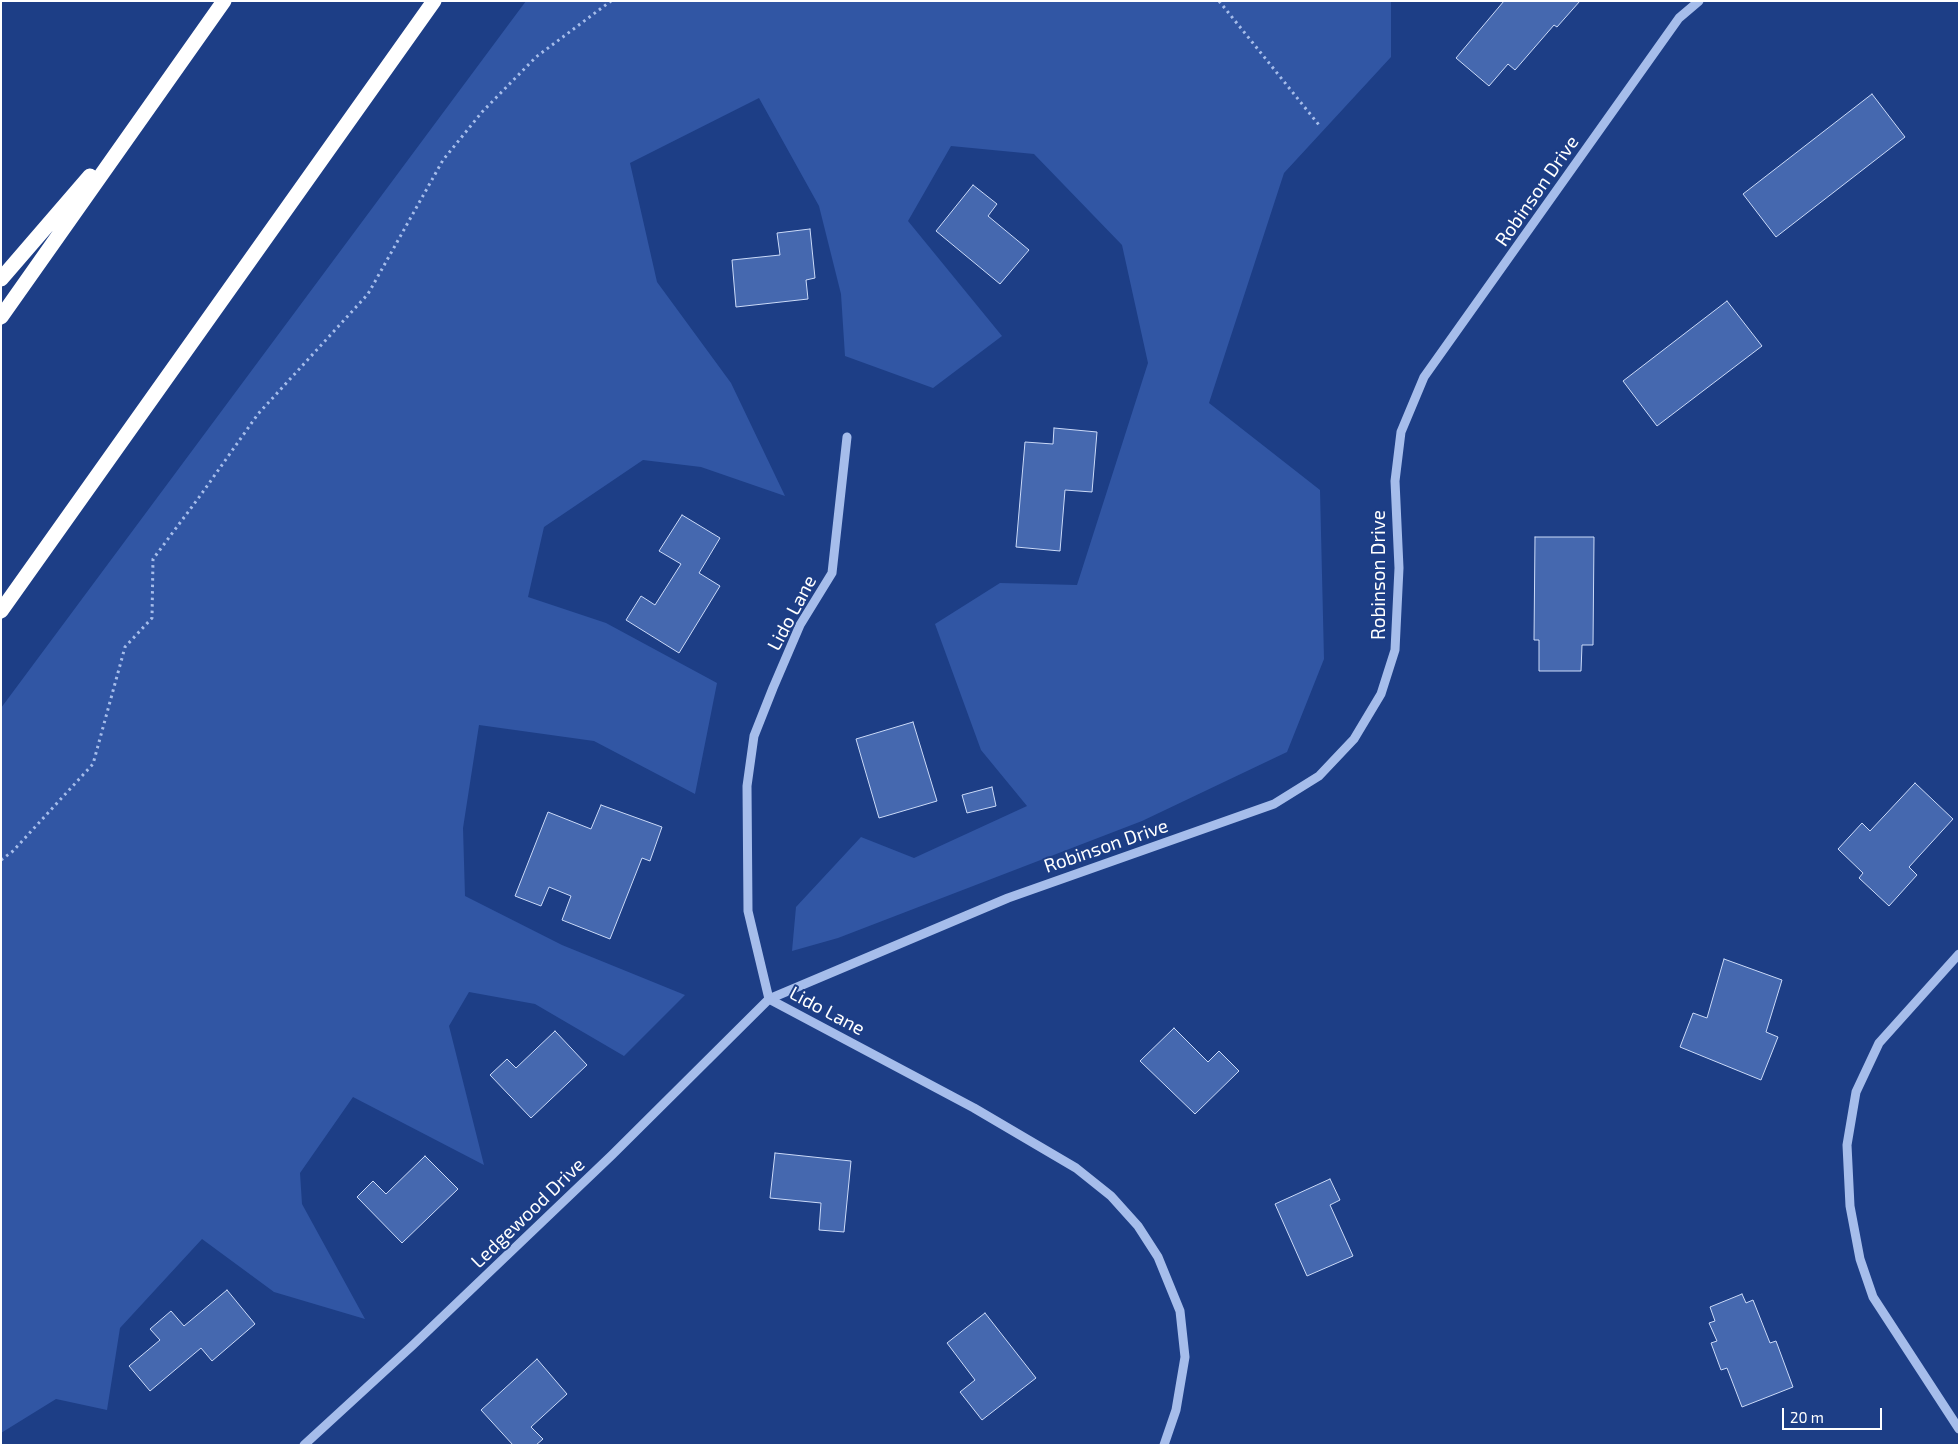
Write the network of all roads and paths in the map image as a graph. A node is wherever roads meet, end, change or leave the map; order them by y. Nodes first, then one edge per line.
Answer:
1 (224, 1) edge
2 (434, 1) edge
3 (611, 1) edge
4 (1219, 1) edge
5 (1699, 1) edge
6 (147, 110) junction
7 (1319, 125) dead end
8 (1, 279) edge
9 (1, 317) edge
10 (847, 437) dead end
11 (1, 611) edge
12 (1, 860) edge
13 (1959, 954) edge
14 (769, 999) junction
15 (1959, 1428) edge
16 (304, 1445) edge
17 (1164, 1445) edge

1 - 6 highway
2 - 11 highway
3 - 12 path
4 - 7 path
5 - 14 street, Robinson Drive
6 - 8 highway
6 - 9 highway
10 - 14 street, Lido Lane
13 - 15 street
14 - 16 street, Ledgewood Drive
14 - 17 street, Lido Lane

